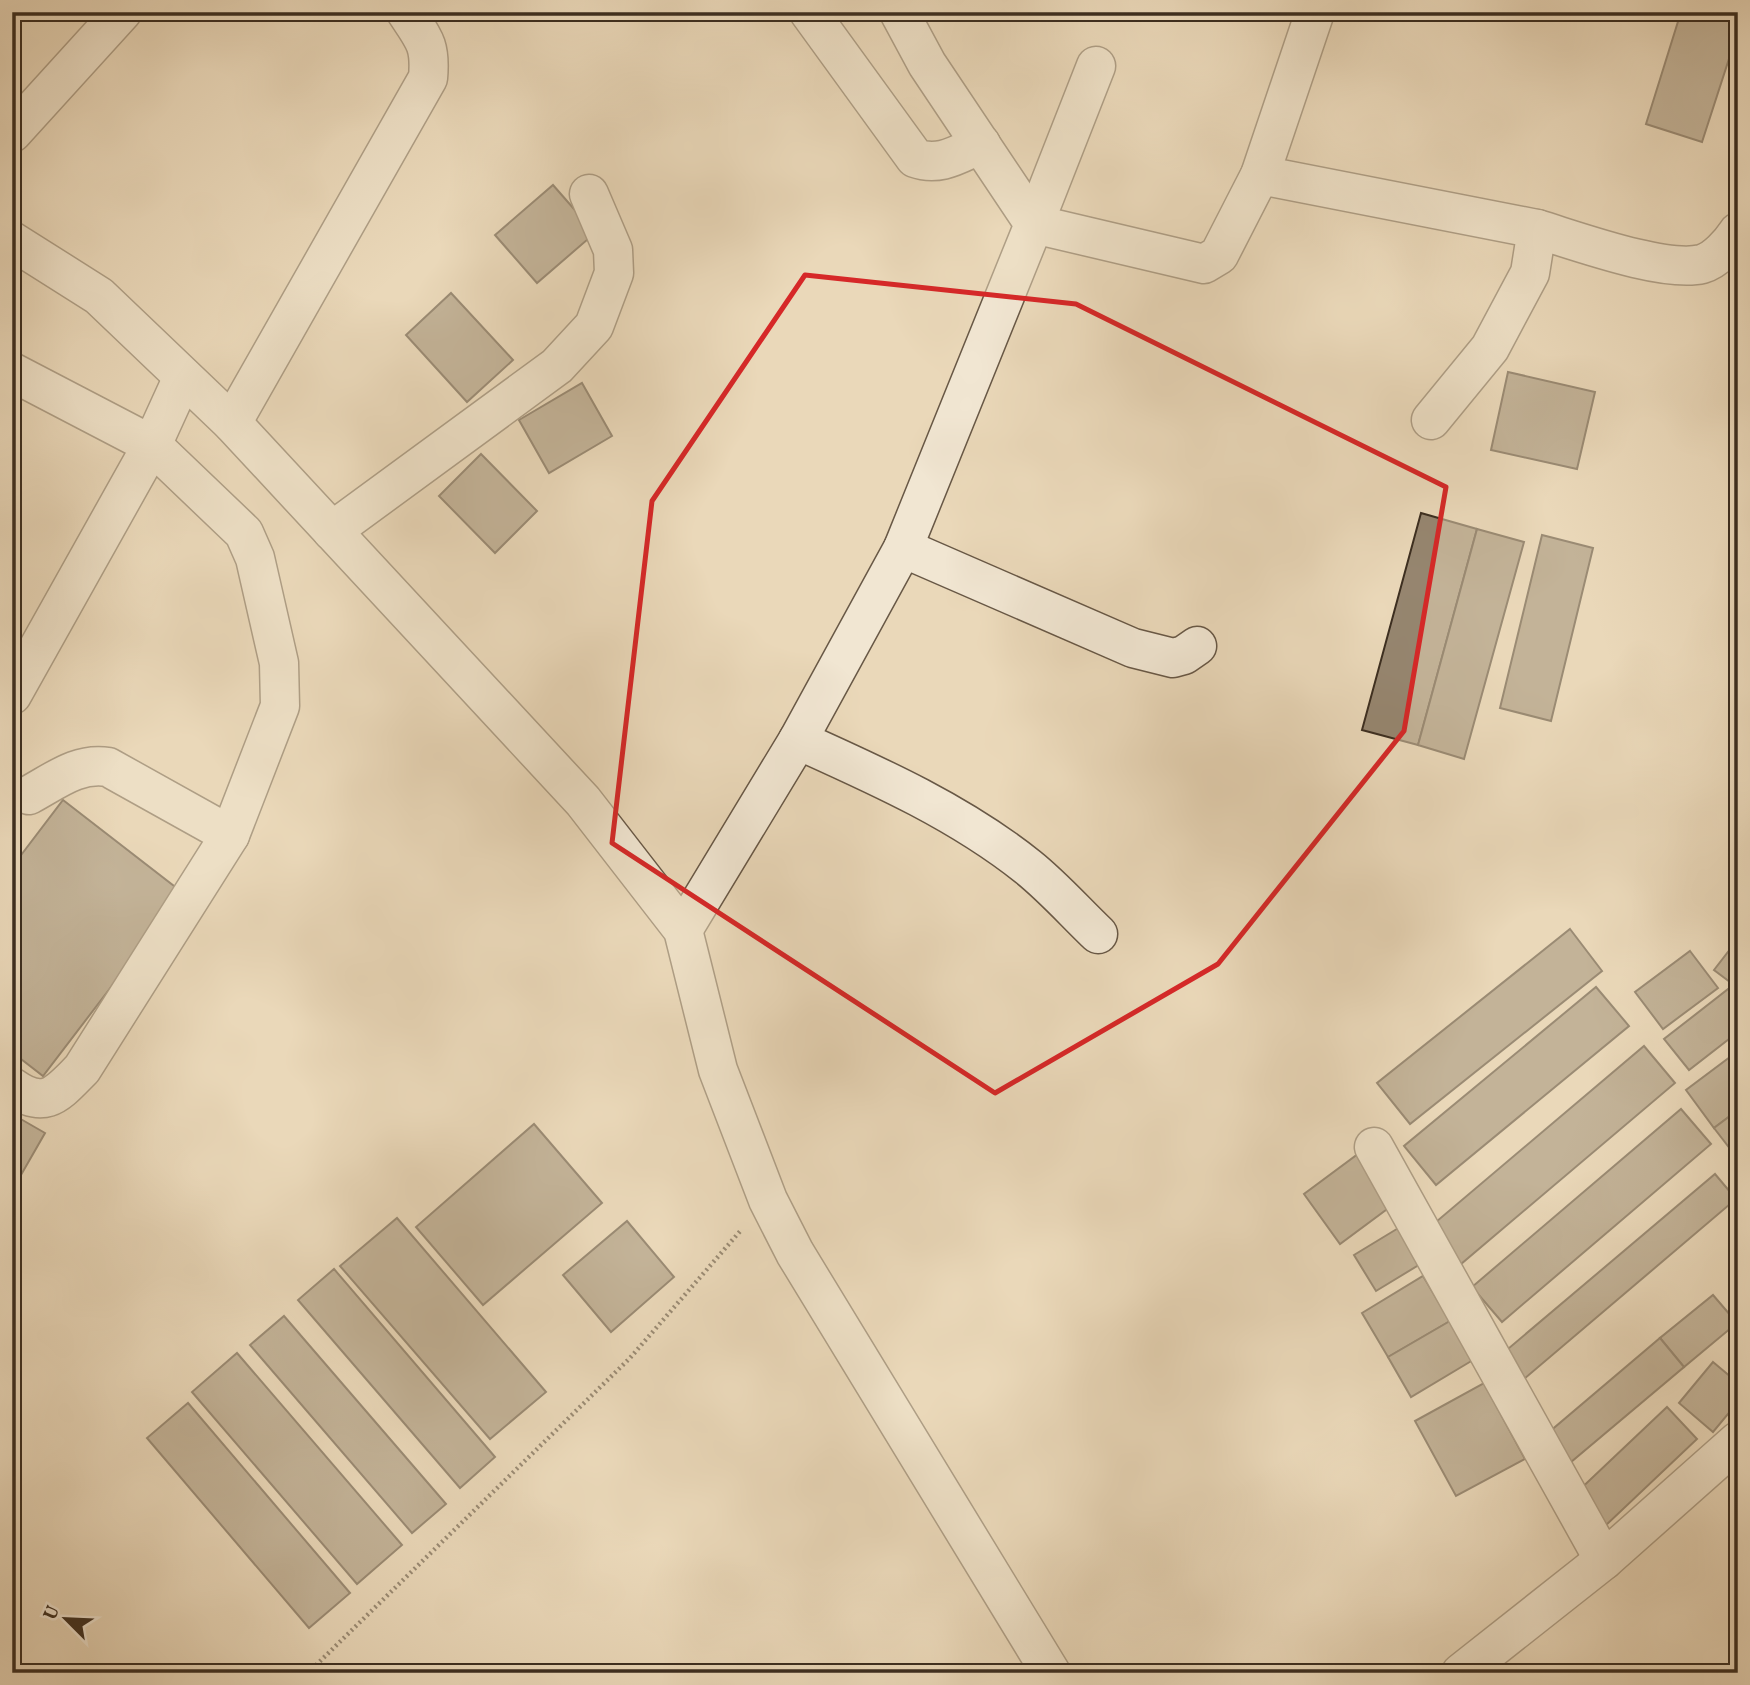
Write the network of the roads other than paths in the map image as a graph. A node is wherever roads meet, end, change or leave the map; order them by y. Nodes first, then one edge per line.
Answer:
1 (122, 12) edge
2 (406, 12) edge
3 (809, 12) edge
4 (899, 12) edge
5 (1315, 12) edge
6 (1096, 66) dead end
7 (12, 133) edge
8 (981, 144) junction
9 (1260, 175) junction
10 (589, 194) dead end
11 (1034, 224) junction
12 (1537, 229) junction
13 (1738, 232) edge
14 (12, 241) edge
15 (12, 372) edge
16 (183, 377) junction
17 (1431, 420) dead end
18 (232, 423) junction
19 (152, 445) junction
20 (332, 531) junction
21 (903, 548) junction
22 (1197, 646) dead end
23 (12, 695) edge
24 (798, 740) junction
25 (29, 795) dead end
26 (230, 835) junction
27 (683, 930) junction
28 (1098, 934) dead end
29 (12, 1087) edge
30 (1374, 1147) dead end
31 (1738, 1441) edge
32 (1604, 1560) junction
33 (1051, 1673) edge
34 (1461, 1673) edge

1 - 7 street
2 - 18 street
3 - 8 street
4 - 8 street
5 - 9 street
6 - 11 street
8 - 11 street
9 - 11 street
9 - 12 street
10 - 20 street
11 - 21 street
12 - 13 street
12 - 17 street
14 - 16 street
15 - 19 street
16 - 18 street
16 - 19 street
18 - 20 street
19 - 23 street
19 - 26 street
20 - 27 street
21 - 22 street
21 - 24 street
24 - 27 street
24 - 28 street
25 - 26 street
26 - 29 street
27 - 33 street
30 - 32 street
31 - 32 street
32 - 34 street

